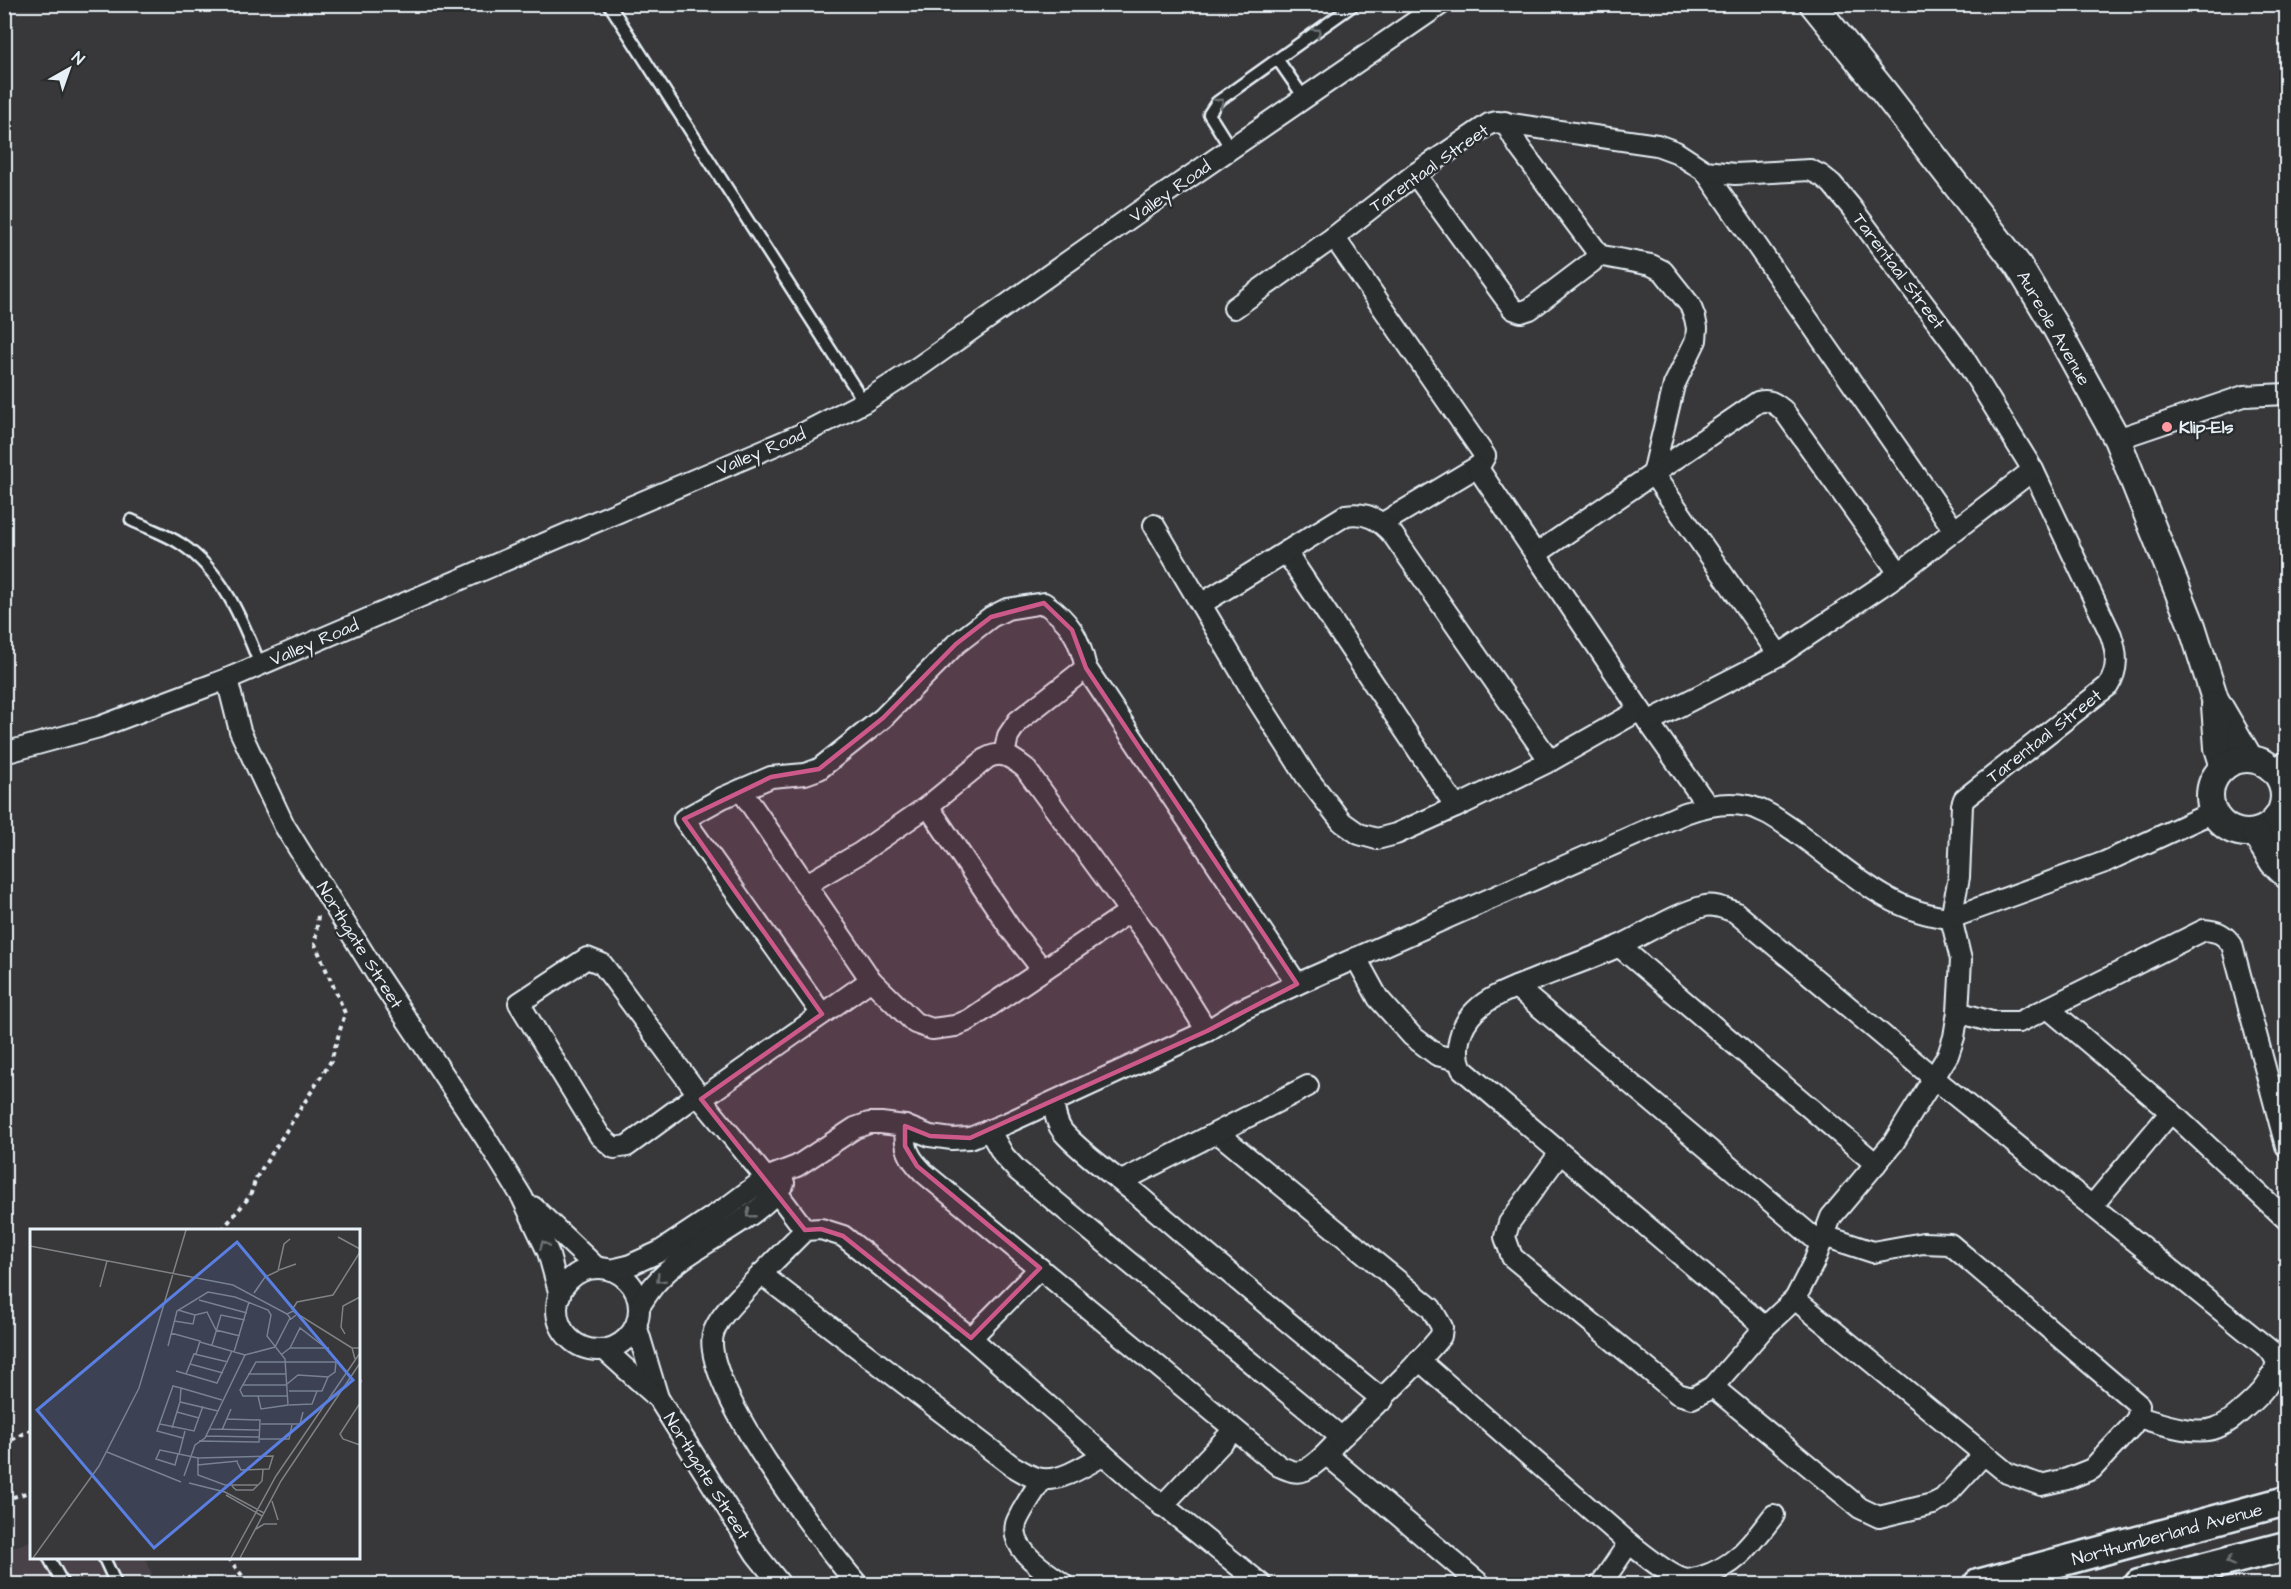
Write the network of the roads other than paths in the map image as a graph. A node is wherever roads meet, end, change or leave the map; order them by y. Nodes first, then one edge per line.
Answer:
1 (609, 4) edge
2 (1355, 4) edge
3 (1813, 4) edge
4 (1431, 7) edge
5 (1278, 60) junction
6 (1305, 99) junction
7 (1505, 122) junction
8 (1231, 149) junction
9 (1705, 171) junction
10 (1415, 174) junction
11 (1334, 237) junction
12 (1597, 255) junction
13 (1234, 308) dead end
14 (2286, 394) edge
15 (864, 402) junction
16 (2117, 438) junction
17 (1477, 466) junction
18 (2033, 470) junction
19 (1653, 474) junction
20 (131, 520) dead end
21 (1383, 523) junction
22 (1154, 525) dead end
23 (1954, 530) junction
24 (1286, 552) junction
25 (1536, 554) junction
26 (1899, 573) junction
27 (1201, 604) junction
28 (1779, 655) junction
29 (260, 665) junction
30 (1086, 668) junction
31 (227, 679) junction
32 (2215, 699) junction
33 (1644, 716) junction
34 (4, 753) edge
35 (1004, 754) junction
36 (2250, 759) junction
37 (1550, 761) junction
38 (2224, 767) junction
39 (2283, 778) edge
40 (741, 790) junction
41 (1707, 805) junction
42 (928, 806) junction
43 (1456, 807) junction
44 (2213, 812) junction
45 (2266, 827) junction
46 (2286, 846) edge
47 (2286, 875) edge
48 (807, 884) junction
49 (1129, 912) junction
50 (1951, 918) junction
51 (1619, 946) junction
52 (1356, 957) junction
53 (1042, 969) junction
54 (872, 980) junction
55 (1297, 984) junction
56 (1516, 987) junction
57 (2048, 1008) junction
58 (1958, 1012) junction
59 (822, 1014) junction
60 (1207, 1031) junction
61 (1458, 1060) junction
62 (1935, 1079) junction
63 (1308, 1086) dead end
64 (699, 1096) junction
65 (1053, 1102) junction
66 (2171, 1112) junction
67 (905, 1126) junction
68 (989, 1130) junction
69 (1218, 1133) junction
70 (2286, 1146) edge
71 (1560, 1153) junction
72 (1876, 1164) junction
73 (1122, 1181) junction
74 (772, 1185) junction
75 (522, 1197) junction
76 (2092, 1206) junction
77 (2285, 1216) edge
78 (805, 1230) junction
79 (1823, 1240) junction
80 (679, 1251) junction
81 (1040, 1268) junction
82 (604, 1269) junction
83 (761, 1274) junction
84 (560, 1295) junction
85 (1795, 1299) junction
86 (638, 1316) junction
87 (1765, 1327) junction
88 (971, 1338) junction
89 (605, 1350) junction
90 (1419, 1360) junction
91 (1713, 1387) junction
92 (658, 1398) junction
93 (1383, 1400) junction
94 (2138, 1417) junction
95 (1234, 1430) junction
96 (1341, 1437) junction
97 (1984, 1454) junction
98 (1104, 1455) junction
99 (1327, 1455) junction
100 (1042, 1479) junction
101 (2286, 1502) edge
102 (1162, 1506) junction
103 (1774, 1515) dead end
104 (1629, 1543) junction
105 (2286, 1546) edge
106 (756, 1554) junction
107 (50, 1559) edge
108 (105, 1559) edge
109 (63, 1584) edge
110 (116, 1584) edge
111 (767, 1584) edge
112 (780, 1584) edge
113 (857, 1584) edge
114 (1063, 1584) edge
115 (1261, 1584) edge
116 (1480, 1584) edge
117 (1600, 1584) edge
118 (1978, 1584) edge
119 (2139, 1584) edge

1 - 15 lane
5 -> 2 lane
3 - 16 street, Aureole Avenue
4 - 6 street, Valley Road
5 - 6 lane
8 -> 5 lane
6 - 8 street, Valley Road
7 - 9 street, Tarentaal Street
7 - 10 street, Tarentaal Street
7 - 12 street
8 - 15 street, Valley Road
9 - 18 street, Tarentaal Street
9 - 23 street
10 - 11 street, Tarentaal Street
10 - 12 street
11 - 13 street, Tarentaal Street
11 - 17 street
12 - 19 street
14 - 16 street
15 - 29 street, Valley Road
16 - 32 street, Aureole Avenue
17 - 21 street
17 - 25 street
18 - 23 street
18 - 50 street, Tarentaal Street
19 - 25 street
19 - 26 street
19 - 28 street
20 - 29 lane
21 - 24 street
21 - 37 street
22 - 27 street
23 - 26 street
24 - 27 street
24 - 43 street
25 - 33 street
26 - 28 street
27 - 43 street
28 - 33 street
29 - 31 street, Valley Road
30 - 35 street
30 - 40 street
30 - 55 street
31 - 34 street, Valley Road
31 - 75 street, Northgate Street
32 - 36 street, Aureole Avenue
32 - 38 street, Aureole Avenue
33 - 37 street
33 - 41 street
35 - 42 street
35 - 49 street
36 - 38 street
36 - 39 street
37 - 43 street
38 - 44 street
39 - 45 street
40 - 48 street
40 - 59 street
41 - 50 street
41 - 52 street
42 - 48 street
42 - 53 street
44 - 45 street
44 - 50 street
45 - 46 street
45 - 47 street
48 - 54 street
49 - 53 street
49 - 60 street
50 - 58 street
51 - 56 street
51 - 62 street
51 - 72 street
52 - 55 street
52 - 61 street
53 - 54 street
54 - 59 street
55 - 60 street
56 - 61 street
56 - 79 street
57 - 58 street
57 - 66 street
57 - 70 street
58 - 62 street
59 - 64 street
60 - 65 street
61 - 71 street
62 - 72 street
62 - 76 street
63 - 69 street
64 - 64 street
64 - 74 street
65 - 68 street
65 - 73 street
66 - 76 street
66 - 77 street
67 - 68 street
67 - 74 street
67 - 81 street
68 - 96 street
69 - 73 street
69 - 90 street
71 - 87 street
71 - 91 street
72 - 79 street
73 - 93 street
74 - 78 street
74 - 80 street
75 - 82 street, Northgate Street
84 -> 75 street, Northgate Street
76 - 94 street
78 - 83 street
78 - 88 street
79 - 85 street
79 - 94 street
80 - 82 street
80 -> 86 street
81 - 88 street
81 - 95 street
82 - 84 street
82 - 86 street
83 - 100 street
83 - 113 street
84 - 89 street
85 - 87 street
85 - 97 street
86 - 89 street
86 - 92 street, Northgate Street
87 - 91 street
88 - 98 street
89 - 92 street, Northgate Street
90 - 93 street
90 - 104 street
91 - 97 street
92 - 106 street, Northgate Street
93 - 96 street
94 - 97 street
95 - 99 street
95 - 102 street
96 - 99 street
98 - 100 street
98 - 102 street
99 - 116 street
100 - 114 street
101 - 118 main road, Northumberland Avenue
102 - 115 street
103 - 104 street
104 - 117 street
105 -> 119 main road
106 - 111 street, Northgate Street
106 - 112 street, Northgate Street
107 - 109 lane
108 - 110 lane

